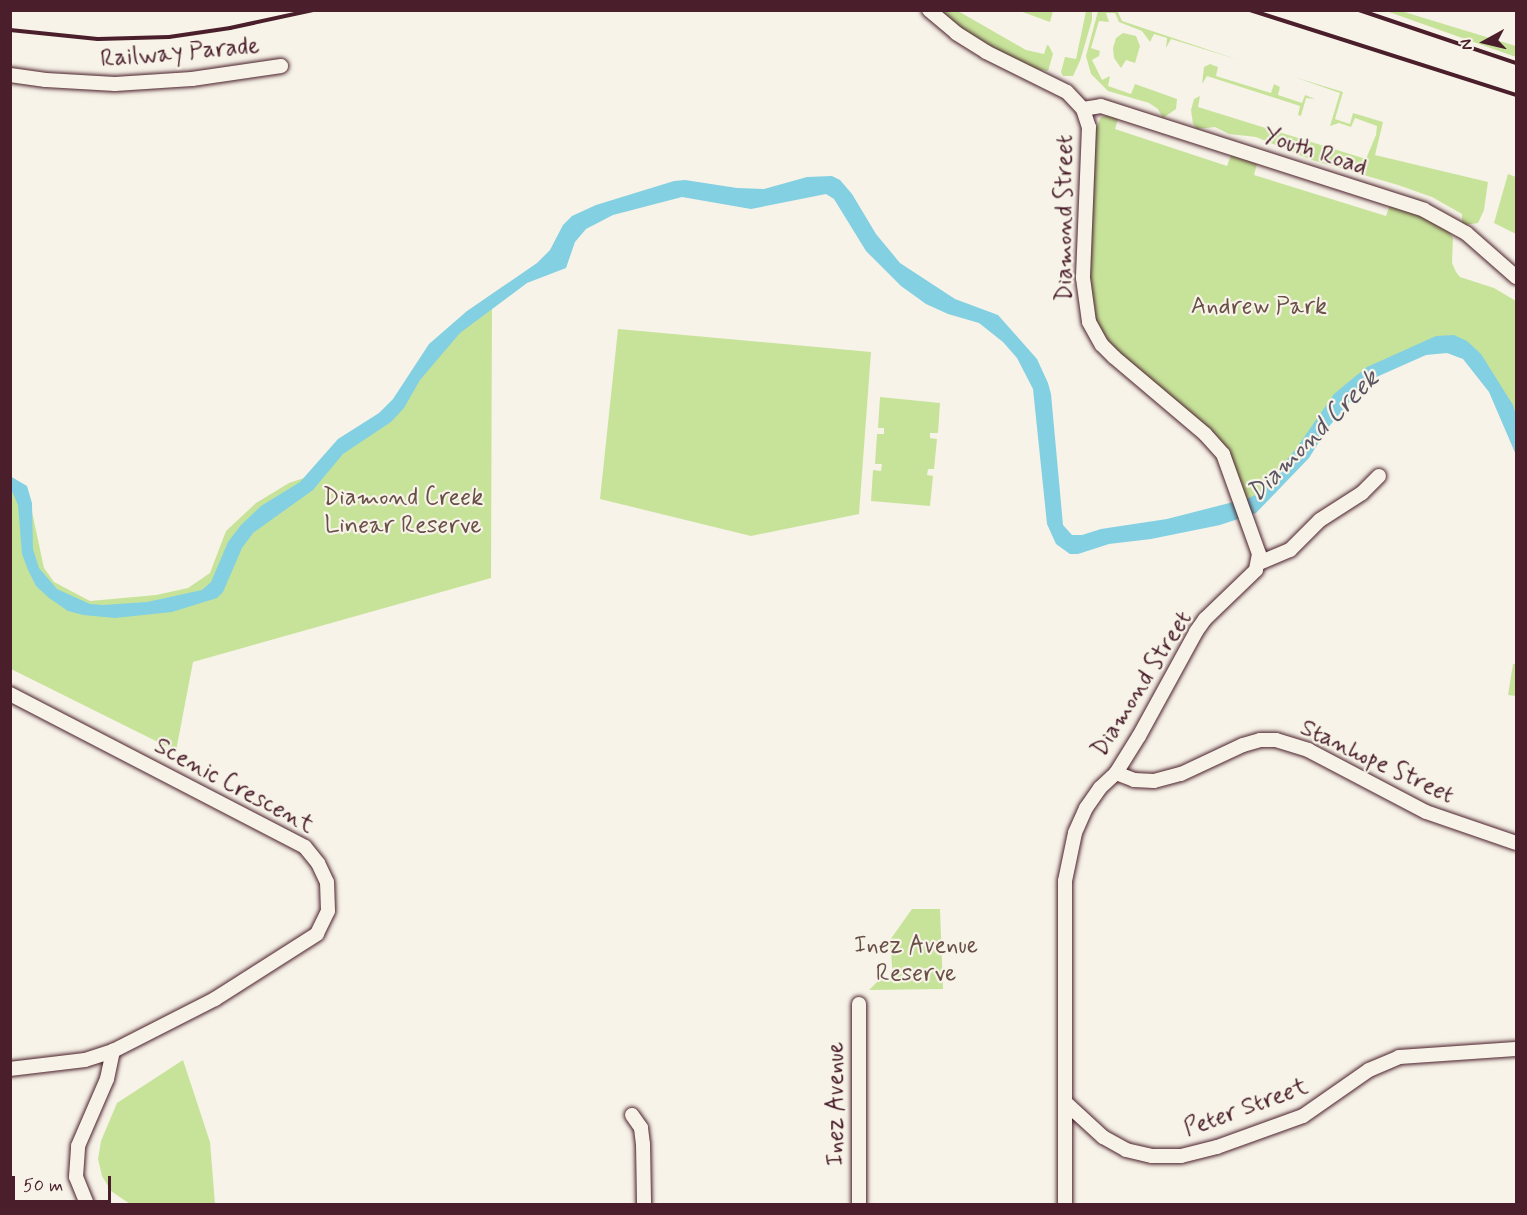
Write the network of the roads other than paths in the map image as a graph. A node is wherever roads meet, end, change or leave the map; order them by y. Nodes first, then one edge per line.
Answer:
1 (929, 10) edge
2 (281, 66) dead end
3 (10, 75) edge
4 (1083, 109) junction
5 (1516, 277) edge
6 (1379, 476) dead end
7 (1259, 563) junction
8 (10, 694) edge
9 (1116, 773) junction
10 (1516, 843) edge
11 (859, 1004) dead end
12 (1516, 1049) edge
13 (113, 1051) junction
14 (10, 1069) edge
15 (1067, 1104) junction
16 (632, 1115) dead end
17 (1064, 1179) junction
18 (87, 1204) edge
19 (644, 1204) edge
20 (859, 1204) edge
21 (1060, 1204) edge
22 (1065, 1204) edge

1 - 4 street, Diamond Street
2 - 3 street, Railway Parade
4 - 5 street, Youth Road
4 - 7 street, Diamond Street
6 - 7 street
7 - 9 street, Diamond Street
8 - 13 street, Scenic Crescent
9 - 10 street, Stanhope Street
9 - 15 street, Diamond Street
11 - 20 street, Inez Avenue
12 - 15 street, Peter Street
13 - 14 street, Scenic Crescent
13 - 18 street
15 - 17 street, Diamond Street
16 - 19 street
17 - 21 street, Diamond Street
17 - 22 street, Diamond Street

